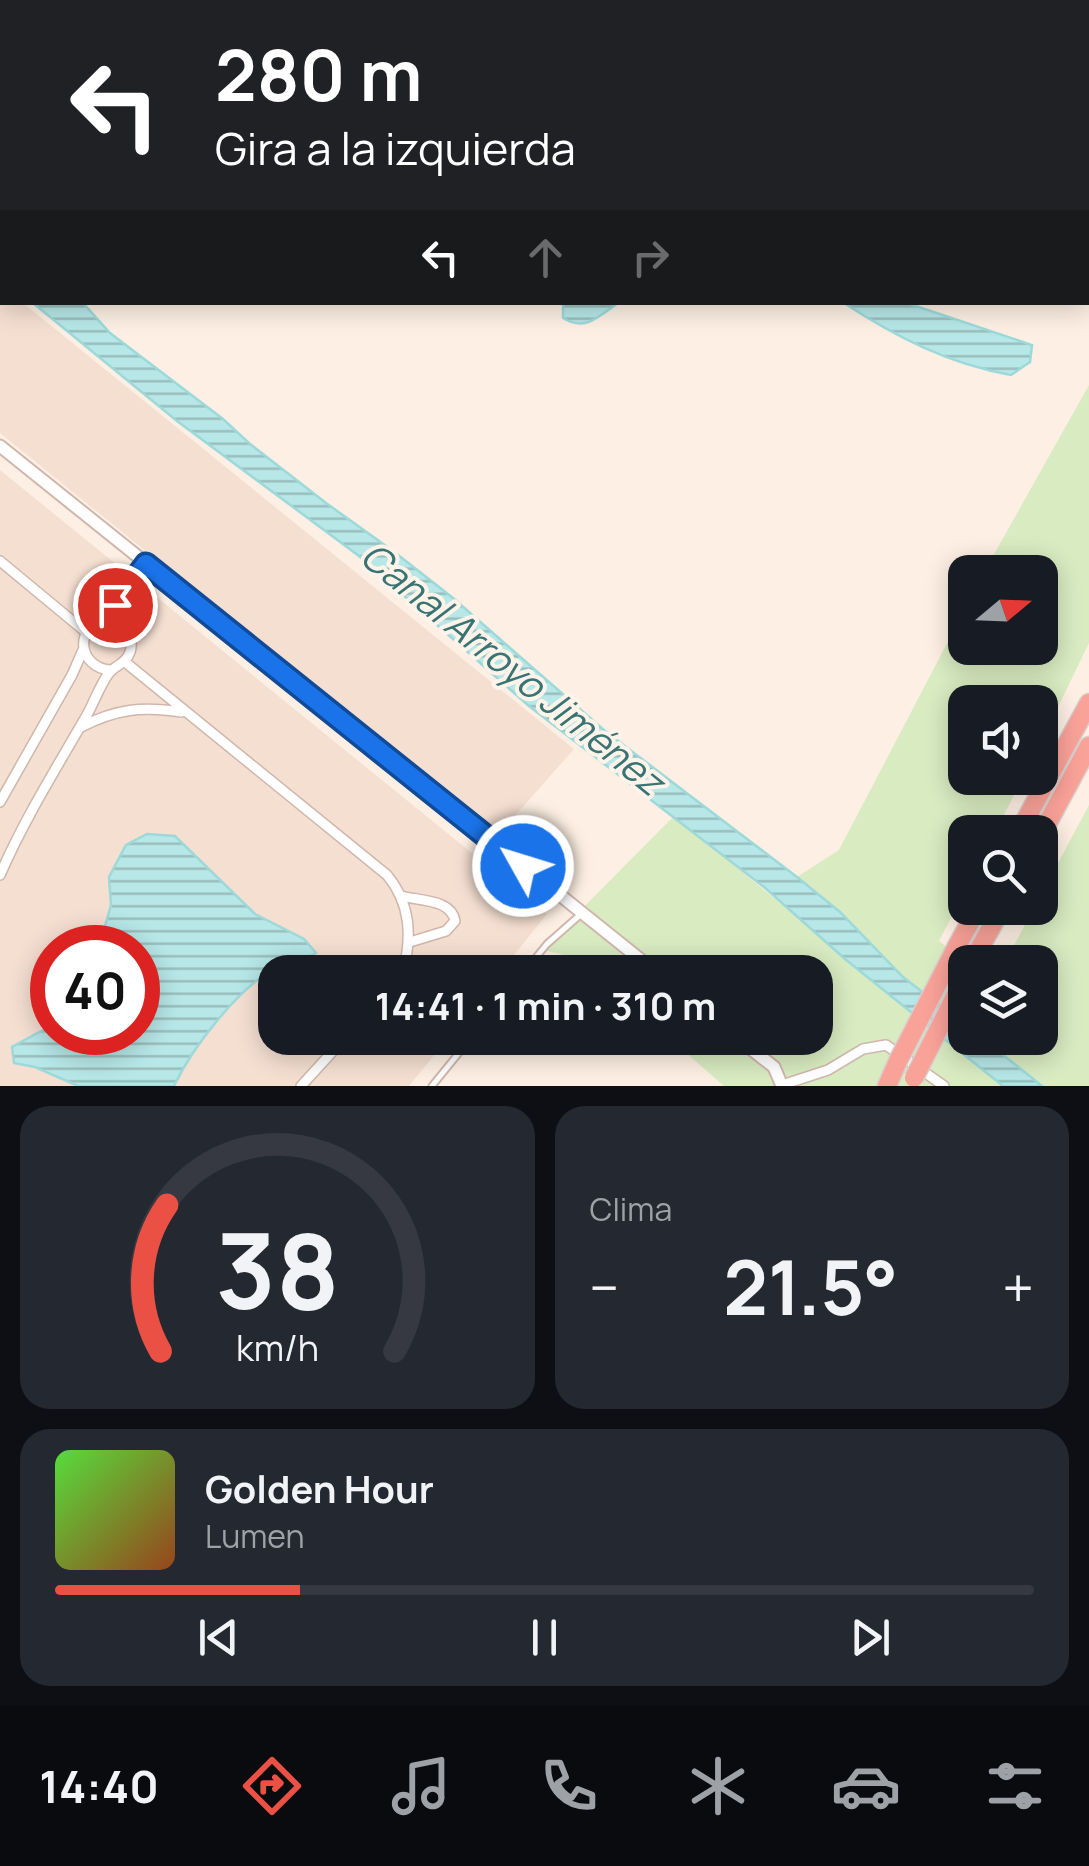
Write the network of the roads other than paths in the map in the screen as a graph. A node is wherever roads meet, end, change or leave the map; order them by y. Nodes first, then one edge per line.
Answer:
1 (0, 446) edge
2 (146, 564) junction
3 (1, 565) edge
4 (108, 622) junction
5 (87, 632) junction
6 (84, 647) junction
7 (125, 662) junction
8 (111, 670) junction
9 (1089, 703) edge
10 (184, 712) junction
11 (81, 726) junction
12 (1089, 746) edge
13 (0, 802) edge
14 (1028, 815) edge
15 (1052, 815) edge
16 (0, 875) edge
17 (401, 896) junction
18 (582, 913) junction
19 (969, 925) edge
20 (410, 942) junction
21 (407, 955) edge
22 (538, 955) edge
23 (635, 955) edge
24 (948, 1011) edge
25 (329, 1055) edge
26 (457, 1055) edge
27 (759, 1055) edge
28 (913, 1082) edge
29 (782, 1085) edge
30 (301, 1086) edge
31 (432, 1086) edge
32 (886, 1086) edge
33 (944, 1086) edge

1 - 2 street
2 - 4 street
2 - 18 street
3 - 5 street
4 - 5 street
4 - 7 street
5 - 6 street
6 - 8 street
6 - 13 street
7 - 8 street
7 - 10 street
8 - 11 street
9 - 14 highway
10 - 11 street
10 - 17 street
11 - 16 street
12 - 15 highway
17 - 20 street
17 - 20 street
18 - 22 lane
18 - 23 street
19 - 32 highway, bridge
20 - 21 street
24 - 28 highway, bridge
25 - 30 street
26 - 31 lane
27 - 29 street
29 - 33 street

